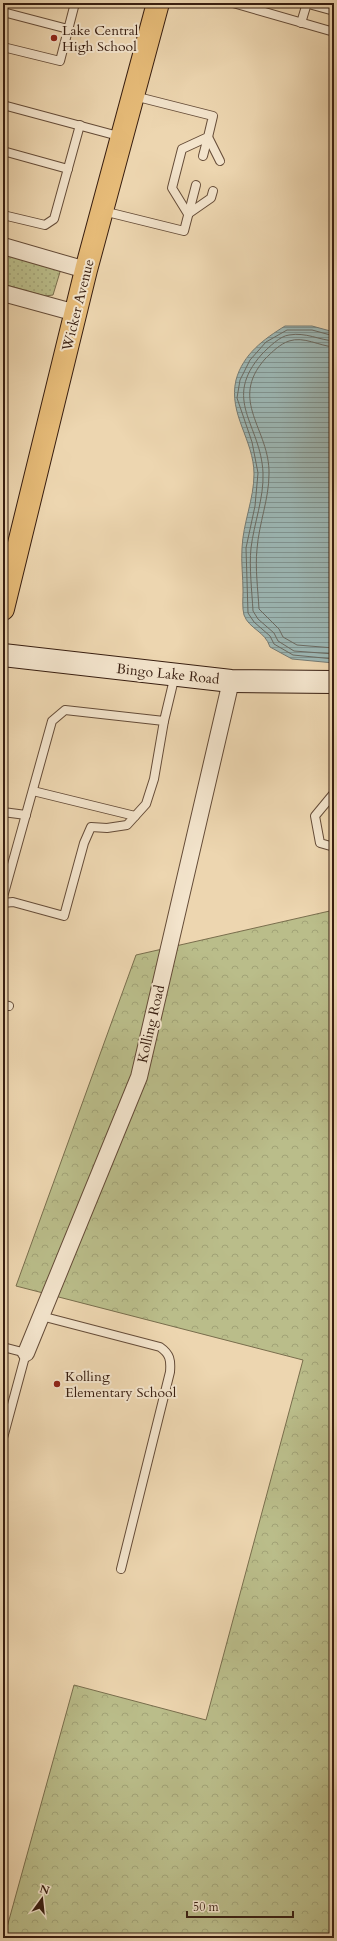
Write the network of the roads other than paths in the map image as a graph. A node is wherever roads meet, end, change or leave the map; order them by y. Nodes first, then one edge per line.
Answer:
1 (75, 3) edge
2 (158, 3) edge
3 (235, 3) edge
4 (306, 3) edge
5 (334, 11) edge
6 (3, 12) edge
7 (301, 23) junction
8 (68, 29) junction
9 (334, 32) edge
10 (3, 47) edge
11 (134, 96) junction
12 (3, 105) edge
13 (80, 125) junction
14 (208, 137) junction
15 (122, 138) junction
16 (3, 151) edge
17 (203, 156) dead end
18 (220, 161) dead end
19 (68, 169) junction
20 (196, 185) dead end
21 (213, 191) dead end
22 (102, 211) junction
23 (188, 214) junction
24 (3, 215) edge
25 (3, 246) edge
26 (86, 270) junction
27 (3, 293) edge
28 (76, 313) junction
29 (3, 609) edge
30 (3, 655) edge
31 (175, 675) junction
32 (231, 681) junction
33 (334, 682) edge
34 (164, 721) junction
35 (33, 791) junction
36 (334, 794) edge
37 (3, 812) edge
38 (26, 815) junction
39 (136, 816) junction
40 (334, 847) edge
41 (3, 897) edge
42 (3, 903) edge
43 (41, 1316) junction
44 (3, 1348) edge
45 (26, 1353) junction
46 (3, 1438) edge
47 (121, 1569) dead end

1 - 8 lane
2 - 11 highway, Wicker Avenue
3 - 7 lane
4 - 5 lane
4 - 7 lane
6 - 8 lane
7 - 9 lane
8 - 10 lane
11 - 14 lane
11 - 15 highway, Wicker Avenue
12 - 13 lane
13 - 15 lane
13 - 19 lane
14 - 17 lane
14 - 18 lane
14 - 23 lane
15 - 22 highway, Wicker Avenue
16 - 19 lane
19 - 24 lane
20 - 23 lane
21 - 23 lane
22 - 23 lane
22 - 26 highway, Wicker Avenue
25 - 26 street
26 - 28 highway, Wicker Avenue
27 - 28 street
28 - 29 highway, Wicker Avenue
30 - 31 street, Bingo Lake Road
31 - 32 street, Bingo Lake Road
31 - 34 lane
32 - 33 street, Bingo Lake Road
32 - 43 street, Kolling Road
34 - 35 lane
34 - 39 lane
35 - 38 lane
35 - 39 lane
36 - 40 lane
37 - 38 lane
38 - 41 lane
39 - 42 lane
43 - 45 street, Kolling Road
43 - 47 lane
44 - 45 lane
45 - 46 lane

